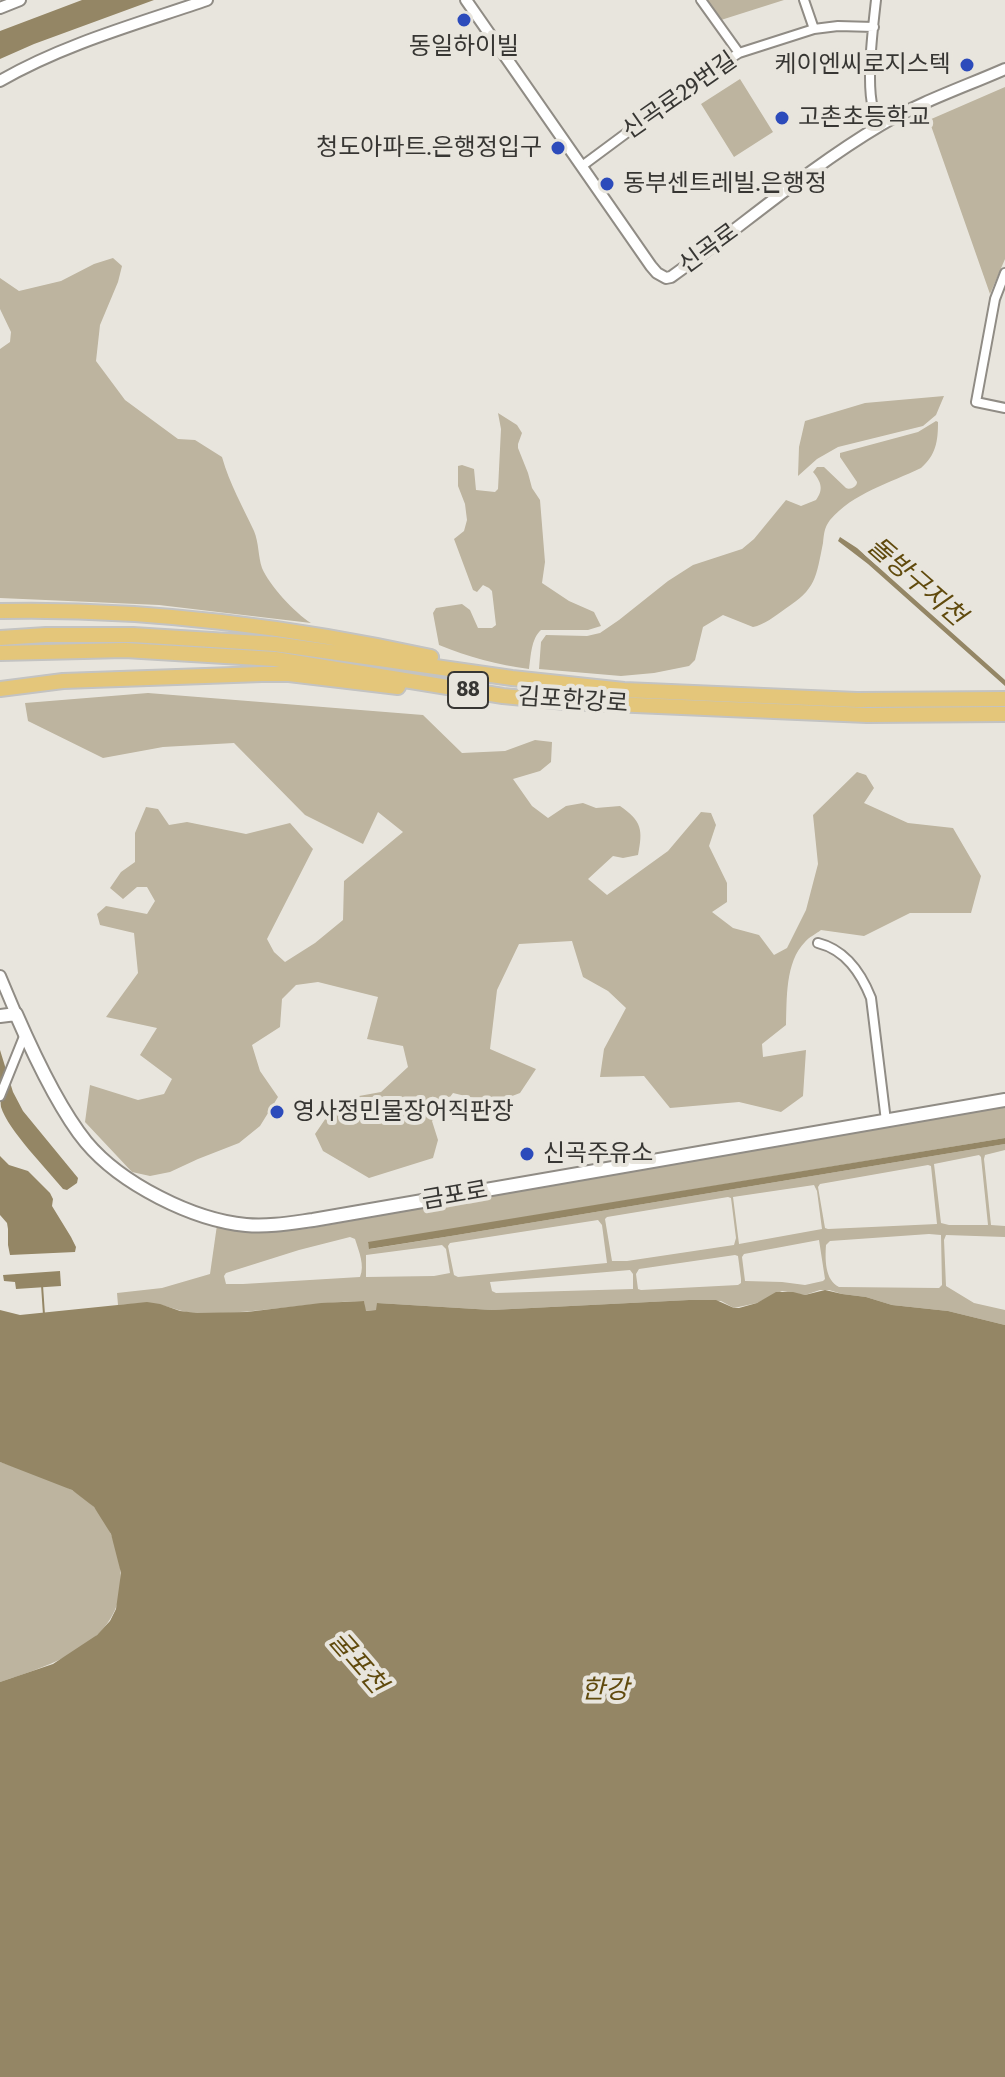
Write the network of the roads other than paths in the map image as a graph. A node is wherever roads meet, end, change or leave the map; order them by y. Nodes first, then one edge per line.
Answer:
1 (20, 0) edge
2 (207, 0) edge
3 (466, 0) edge
4 (701, 0) edge
5 (804, 0) edge
6 (876, 0) edge
7 (0, 8) edge
8 (874, 27) junction
9 (814, 29) junction
10 (739, 53) junction
11 (1005, 69) edge
12 (0, 81) edge
13 (881, 125) junction
14 (582, 166) junction
15 (1005, 273) edge
16 (1005, 408) edge
17 (0, 611) edge
18 (0, 638) edge
19 (0, 653) edge
20 (512, 678) junction
21 (446, 686) junction
22 (0, 689) edge
23 (1005, 699) edge
24 (1005, 714) edge
25 (818, 943) dead end
26 (0, 976) edge
27 (16, 1014) junction
28 (0, 1016) edge
29 (25, 1034) junction
30 (0, 1096) edge
31 (1005, 1100) edge
32 (886, 1121) junction

1 - 7 street
2 - 12 street
3 - 14 street, 신곡로
4 - 10 street
5 - 9 street
6 - 8 street
8 - 9 street, 신곡로29번길
8 - 13 street
9 - 10 street, 신곡로29번길
10 - 14 street, 신곡로29번길
11 - 13 street, 신곡로
13 - 14 street, 신곡로
15 - 16 street
17 - 20 highway
18 - 20 highway, 김포한강로 / 88
19 - 21 highway, 김포한강로 / 88
20 - 23 highway, 김포한강로 / 88
21 - 22 highway
21 - 24 highway, 김포한강로 / 88
25 - 32 street
26 - 27 street
27 - 28 main road
27 - 29 main road, 금포로
29 - 30 street
29 - 32 main road, 금포로
31 - 32 main road, 금포로

